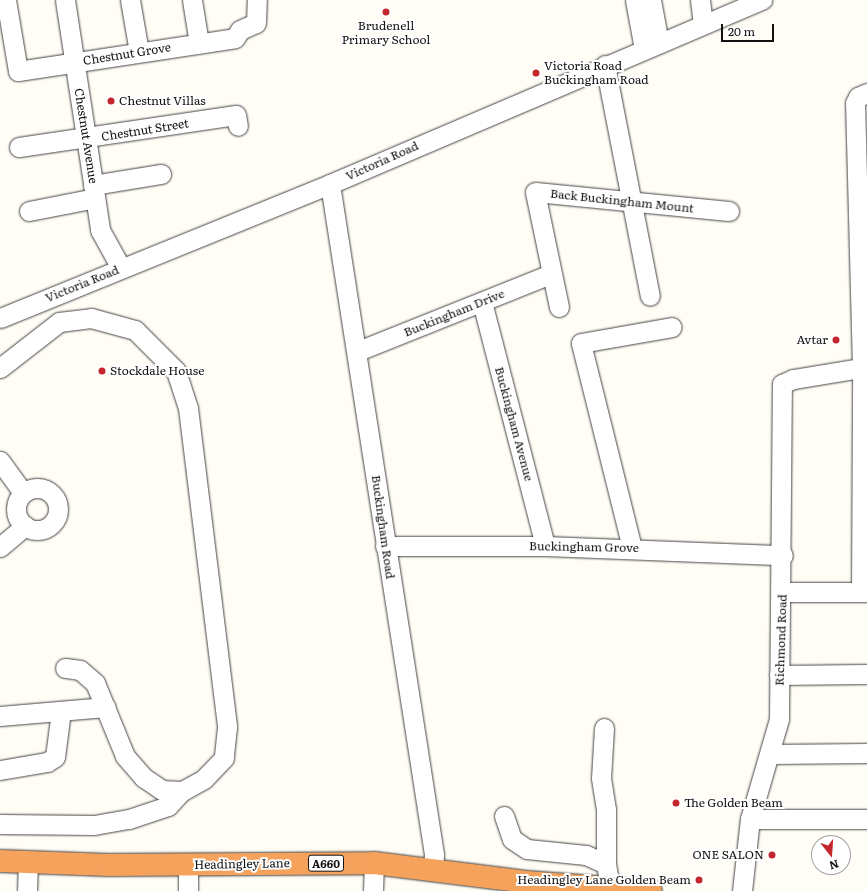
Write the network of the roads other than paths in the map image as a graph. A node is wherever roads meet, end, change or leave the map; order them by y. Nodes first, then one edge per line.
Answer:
1 (6, 0) edge
2 (65, 0) edge
3 (130, 0) edge
4 (192, 0) edge
5 (257, 0) edge
6 (635, 0) edge
7 (651, 0) edge
8 (700, 0) edge
9 (762, 0) edge
10 (703, 24) junction
11 (199, 43) junction
12 (651, 46) junction
13 (139, 52) junction
14 (74, 62) junction
15 (605, 65) junction
16 (862, 95) edge
17 (238, 126) dead end
18 (86, 139) junction
19 (19, 147) dead end
20 (161, 174) dead end
21 (330, 184) junction
22 (94, 192) junction
23 (632, 202) junction
24 (29, 211) dead end
25 (729, 211) dead end
26 (121, 268) junction
27 (551, 274) junction
28 (650, 296) dead end
29 (482, 302) junction
30 (559, 307) dead end
31 (0, 318) edge
32 (672, 328) dead end
33 (358, 351) junction
34 (865, 367) edge
35 (0, 368) edge
36 (0, 461) edge
37 (23, 493) junction
38 (14, 517) edge
39 (385, 546) junction
40 (546, 546) junction
41 (0, 547) edge
42 (632, 548) junction
43 (783, 555) junction
44 (782, 592) junction
45 (864, 592) edge
46 (65, 668) dead end
47 (779, 674) junction
48 (867, 674) edge
49 (106, 707) junction
50 (61, 711) junction
51 (0, 716) edge
52 (604, 728) dead end
53 (867, 753) edge
54 (771, 754) junction
55 (0, 770) edge
56 (182, 791) junction
57 (504, 816) dead end
58 (750, 819) junction
59 (867, 819) edge
60 (0, 824) edge
61 (0, 861) edge
62 (28, 863) junction
63 (374, 863) junction
64 (606, 864) junction
65 (188, 865) junction
66 (433, 871) junction
67 (611, 890) edge
68 (27, 891) edge
69 (188, 891) edge
70 (373, 891) edge
71 (645, 891) edge
72 (652, 891) edge
73 (742, 891) edge

1 - 14 street, Chestnut Grove
2 - 14 street, Chestnut Avenue
3 - 13 street
4 - 11 street
5 - 11 street, Chestnut Grove
6 - 12 street
7 - 12 street
8 - 10 street
9 - 10 street, Victoria Road
10 - 12 street, Victoria Road
11 - 13 street, Chestnut Grove
12 - 15 street, Victoria Road
13 - 14 street, Chestnut Grove
14 - 18 street, Chestnut Avenue
15 - 21 street, Victoria Road
15 - 23 street
16 - 34 street
17 - 18 street, Chestnut Street
18 - 19 street, Chestnut Street
18 - 22 street, Chestnut Avenue
20 - 22 street
21 - 26 street, Victoria Road
21 - 33 street, Buckingham Road
22 - 24 street
22 - 26 street, Chestnut Avenue
23 - 25 street, Back Buckingham Mount
23 - 27 street, Back Buckingham Mount
23 - 28 street
26 - 31 street, Victoria Road
27 - 29 street, Buckingham Drive
27 - 30 street, Back Buckingham Mount
29 - 33 street, Buckingham Drive
29 - 40 street, Buckingham Avenue
32 - 42 street
33 - 39 street, Buckingham Road
34 - 43 street, Richmond Road
34 - 45 street
35 - 56 street
36 - 37 street
37 - 38 street
37 - 38 street
38 - 41 street
39 - 40 street, Buckingham Grove
39 - 66 street, Buckingham Road
40 - 42 street, Buckingham Grove
42 - 43 street, Buckingham Grove
43 - 44 street, Richmond Road
44 - 45 street
44 - 47 street, Richmond Road
46 - 49 street
47 - 48 street
47 - 54 street, Richmond Road
49 - 50 street
49 - 56 street
50 - 51 street
50 - 55 street
52 - 64 street
53 - 54 street
54 - 58 street, Richmond Road
56 - 60 street
57 - 64 street
58 - 59 street
58 - 73 street, Richmond Road
61 - 62 highway, Headingley Lane / A660
62 - 65 highway, Headingley Lane / A660
62 - 68 street
63 - 65 highway, Headingley Lane / A660
63 - 66 highway, Headingley Lane / A660
63 - 70 street
64 - 67 street
65 - 69 street
66 - 67 highway, Headingley Lane / A660
67 - 71 highway, Headingley Lane / A660
71 - 72 highway, Headingley Lane / A660

